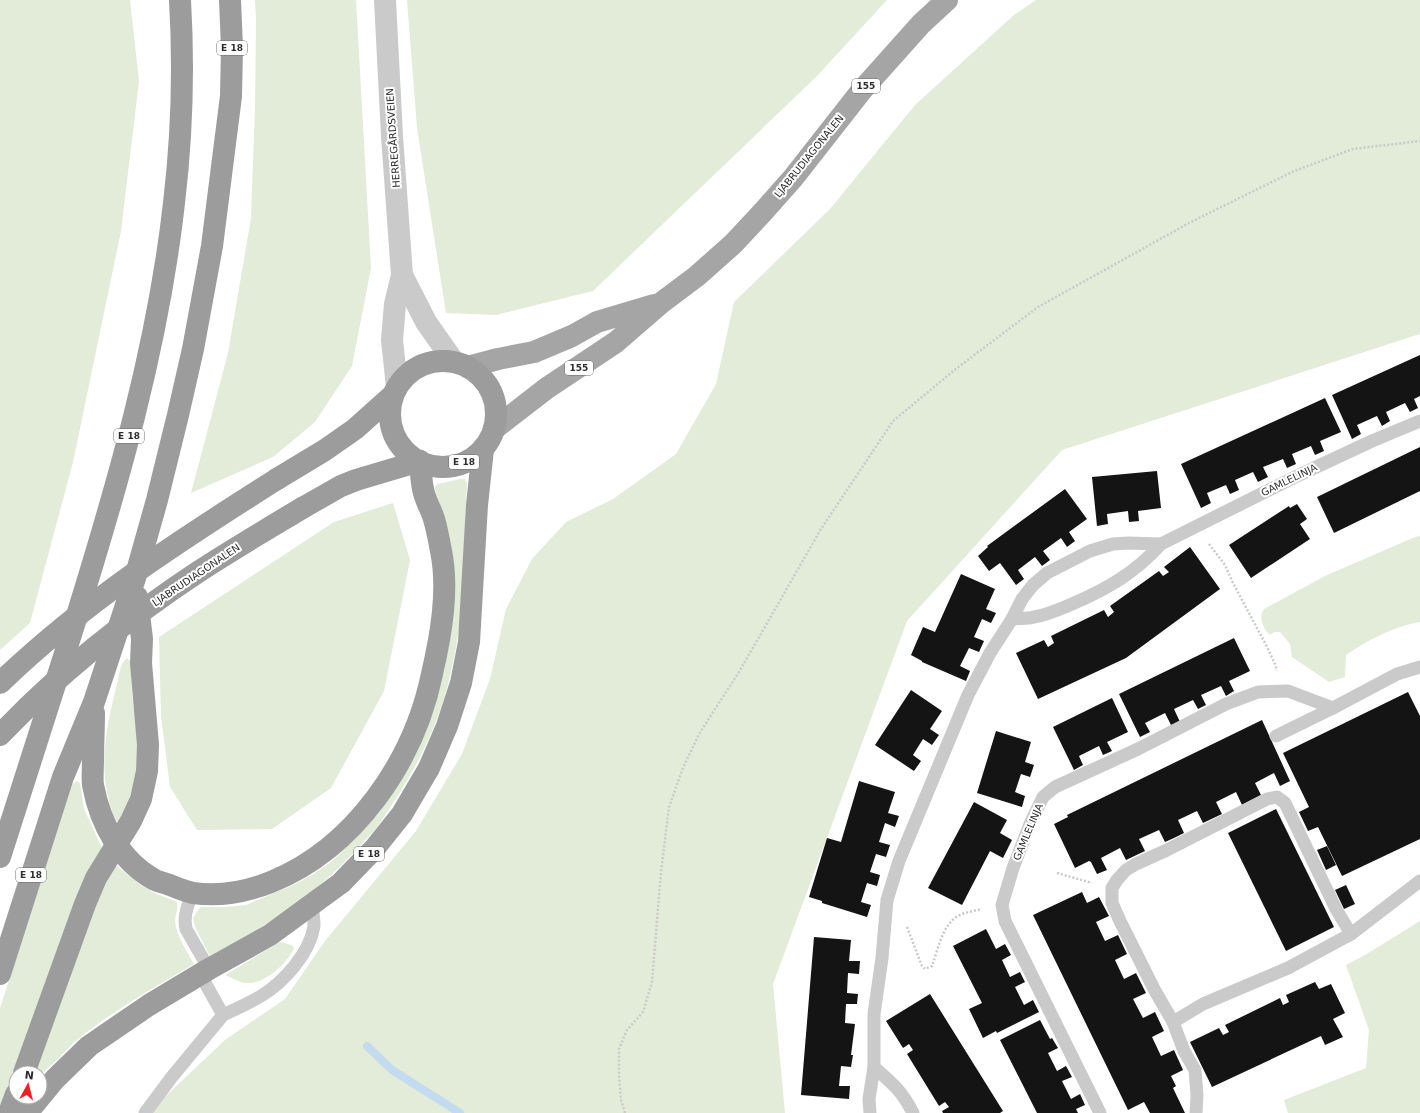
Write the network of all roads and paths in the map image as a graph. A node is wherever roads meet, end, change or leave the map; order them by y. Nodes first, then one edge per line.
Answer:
1 (180, 0) edge
2 (230, 0) edge
3 (385, 0) edge
4 (947, 0) edge
5 (1420, 141) edge
6 (402, 275) junction
7 (661, 303) junction
8 (461, 364) junction
9 (395, 391) junction
10 (1420, 420) edge
11 (494, 429) junction
12 (483, 449) junction
13 (420, 461) junction
14 (1161, 544) junction
15 (1213, 550) dead end
16 (135, 578) junction
17 (1012, 619) junction
18 (1420, 667) edge
19 (0, 683) edge
20 (1278, 692) junction
21 (94, 702) junction
22 (1333, 708) junction
23 (0, 735) edge
24 (1276, 736) dead end
25 (116, 845) junction
26 (0, 857) edge
27 (1057, 873) dead end
28 (1420, 882) edge
29 (1112, 888) junction
30 (192, 893) junction
31 (312, 905) junction
32 (1002, 905) junction
33 (886, 911) junction
34 (1351, 934) junction
35 (204, 972) junction
36 (0, 974) edge
37 (223, 1015) junction
38 (1173, 1022) junction
39 (27, 1065) edge
40 (874, 1067) junction
41 (27, 1113) edge
42 (145, 1113) edge
43 (625, 1113) edge
44 (870, 1113) edge
45 (912, 1113) edge
46 (1100, 1113) edge
47 (1196, 1113) edge

1 - 26 highway, E 18
2 - 16 highway, E 18
3 - 6 street, HERREGÅRDSVEIEN
4 - 7 main road, LJABRUDIAGONALEN / 155
5 - 43 path
6 - 8 street, HERREGÅRDSVEIEN
6 - 9 street, HERREGÅRDSVEIEN
7 - 8 main road, LJABRUDIAGONALEN / 155
7 - 11 main road, LJABRUDIAGONALEN / 155
8 - 9 highway
8 - 11 highway, E 18
9 - 13 highway, E 18
9 - 19 highway, bridge
10 - 14 lane, GAMLELINJA
11 - 12 highway, E 18
12 - 13 highway, E 18
12 - 31 highway, E 18
13 - 23 highway, LJABRUDIAGONALEN, bridge
13 - 30 highway, E 18
14 - 17 lane, GAMLELINJA
14 - 17 lane
15 - 20 path
16 - 21 highway, E 18
16 - 25 highway, E 18
17 - 33 lane
18 - 22 lane
20 - 22 lane, GAMLELINJA
20 - 32 lane, GAMLELINJA
21 - 25 highway, E 18
21 - 36 highway, E 18
22 - 24 lane
25 - 30 highway, E 18
25 - 39 highway, E 18
27 - 29 path
28 - 34 lane
29 - 34 lane
29 - 38 lane
30 - 35 lane
31 - 35 highway, E 18
31 - 37 lane
32 - 33 path
32 - 46 lane
33 - 40 lane
34 - 38 lane
35 - 37 lane
35 - 41 highway, E 18
37 - 42 lane
38 - 47 lane
40 - 44 lane
40 - 45 lane

